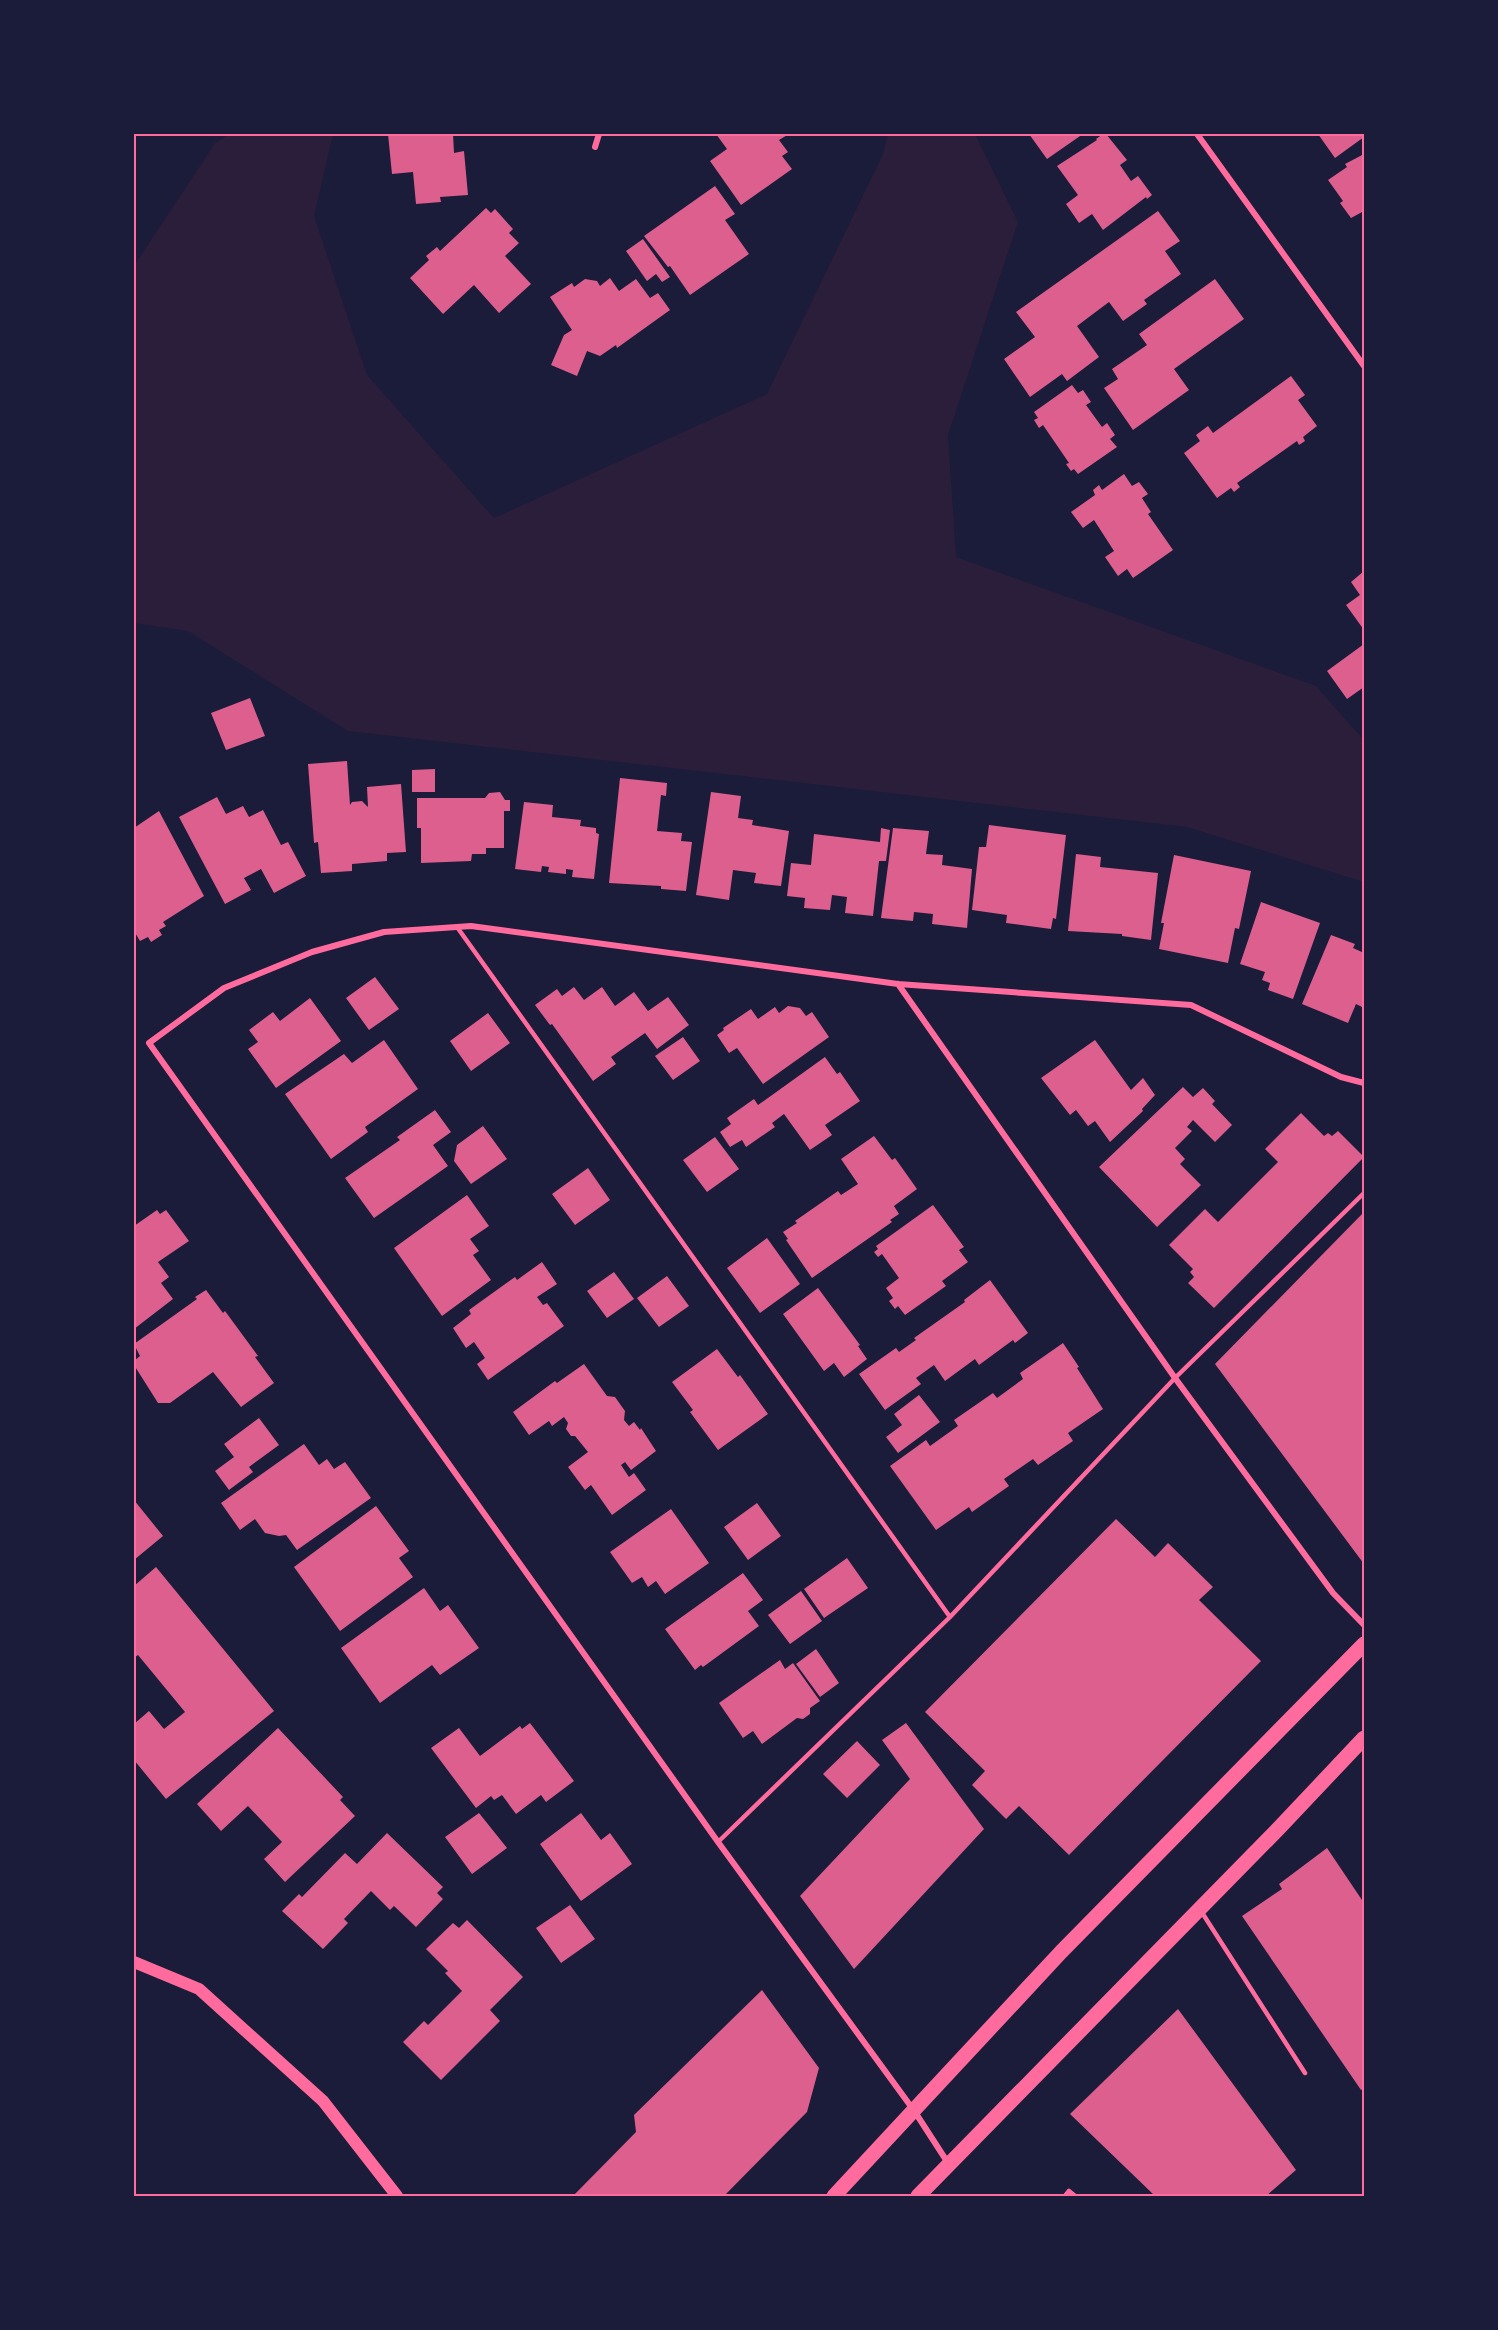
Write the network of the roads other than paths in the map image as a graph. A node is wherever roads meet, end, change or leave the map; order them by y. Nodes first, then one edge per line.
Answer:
1 (599, 134) edge
2 (1197, 134) edge
3 (595, 147) dead end
4 (1365, 366) edge
5 (457, 927) junction
6 (898, 984) junction
7 (1365, 1083) edge
8 (1365, 1193) edge
9 (1175, 1378) junction
10 (950, 1617) junction
11 (1365, 1625) edge
12 (1365, 1644) edge
13 (1365, 1738) edge
14 (718, 1842) junction
15 (1200, 1908) junction
16 (134, 1962) edge
17 (1305, 2073) dead end
18 (915, 2112) junction
19 (948, 2164) junction
20 (397, 2196) edge
21 (834, 2196) edge
22 (918, 2196) edge
23 (1065, 2196) edge
24 (1075, 2196) edge

1 - 3 street
2 - 4 street
5 - 6 street
5 - 10 lane
5 - 14 street
6 - 7 street
6 - 9 street
8 - 9 lane
9 - 10 lane
9 - 11 street
10 - 14 lane
12 - 18 main road
13 - 15 main road
14 - 18 street
15 - 17 lane
15 - 19 main road
16 - 20 main road
18 - 19 street
18 - 21 main road
19 - 22 main road
23 - 24 lane

